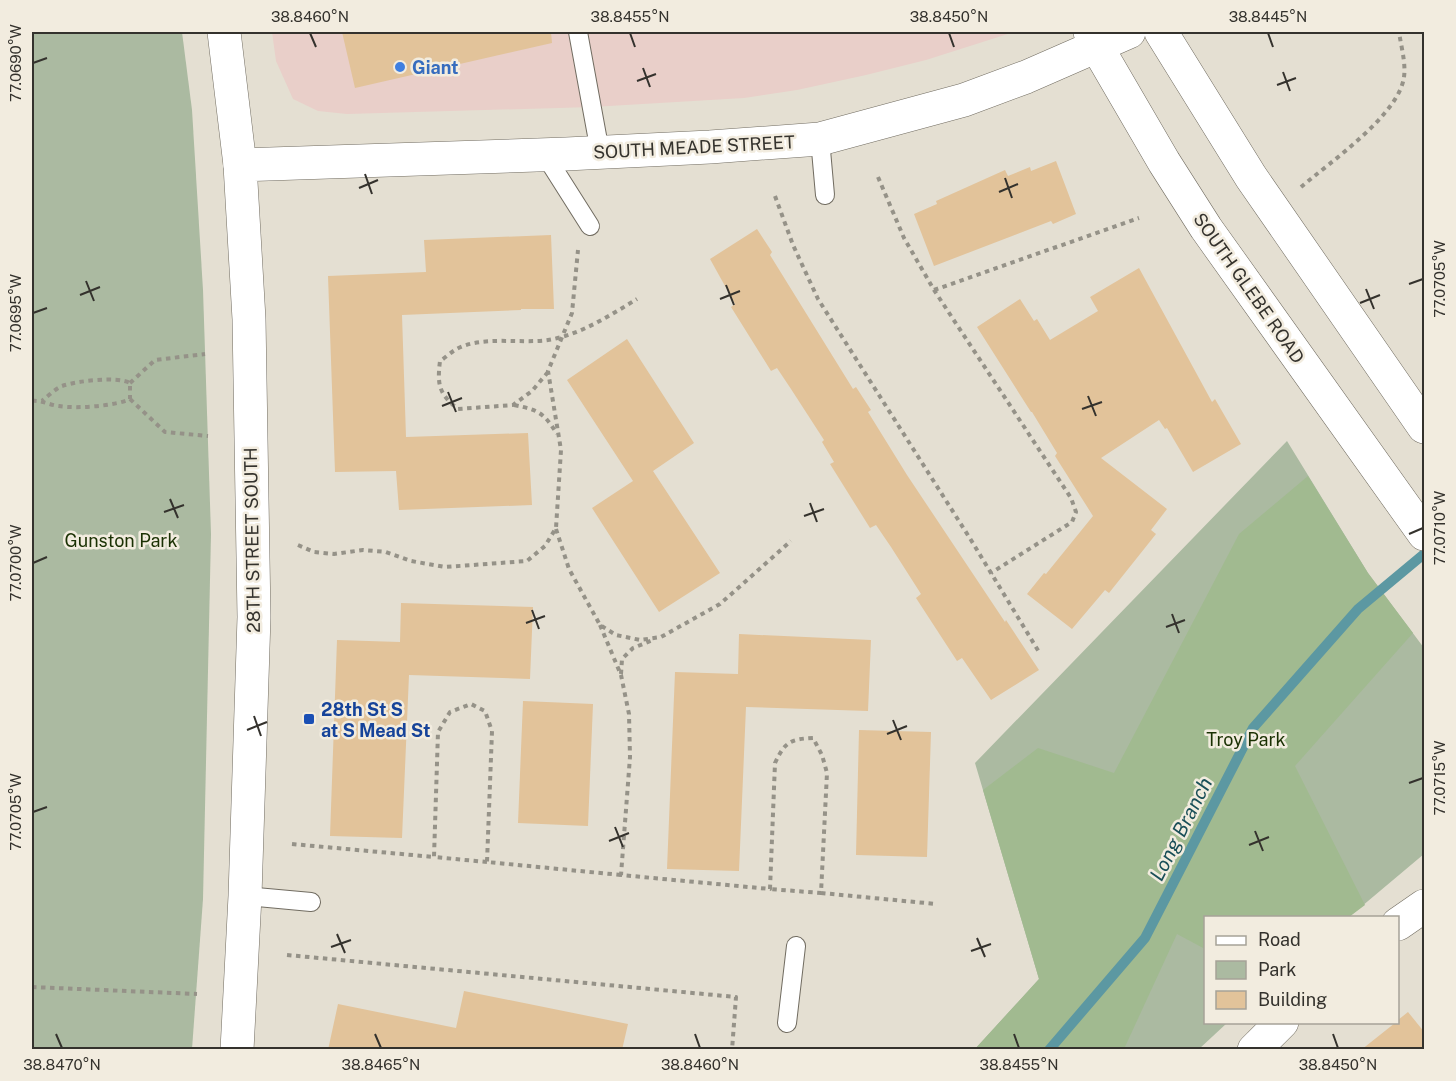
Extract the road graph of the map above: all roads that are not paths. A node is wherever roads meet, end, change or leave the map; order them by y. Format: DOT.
graph roads {
  1 [pos="224,32"];
  2 [pos="578,32"];
  3 [pos="1129,32"];
  4 [pos="1161,32"];
  5 [pos="1093,39"];
  6 [pos="820,139"];
  7 [pos="600,152"];
  8 [pos="545,155"];
  9 [pos="240,165"];
  10 [pos="825,195"];
  11 [pos="590,226"];
  12 [pos="1418,418"];
  13 [pos="1425,534"];
  14 [pos="245,896"];
  15 [pos="311,902"];
  16 [pos="1425,906"];
  17 [pos="1399,923"];
  18 [pos="796,946"];
  19 [pos="787,1023"];
  20 [pos="1281,1024"];
  21 [pos="237,1050"];
  22 [pos="1254,1050"];
  1 -- 9 [label="street, 28TH STREET SOUTH"];
  2 -- 7 [label="lane"];
  3 -- 5 [label="street, SOUTH MEADE STREET"];
  4 -- 12 [label="street"];
  5 -- 6 [label="street, SOUTH MEADE STREET"];
  5 -- 13 [label="street, SOUTH GLEBE ROAD"];
  6 -- 7 [label="street, SOUTH MEADE STREET"];
  6 -- 10 [label="lane"];
  7 -- 8 [label="street, SOUTH MEADE STREET"];
  8 -- 9 [label="street, SOUTH MEADE STREET"];
  8 -- 11 [label="lane"];
  9 -- 14 [label="street, 28TH STREET SOUTH"];
  14 -- 15 [label="lane"];
  14 -- 21 [label="street, 28TH STREET SOUTH"];
  16 -- 17 [label="street"];
  18 -- 19 [label="lane"];
  20 -- 22 [label="street"];
}
